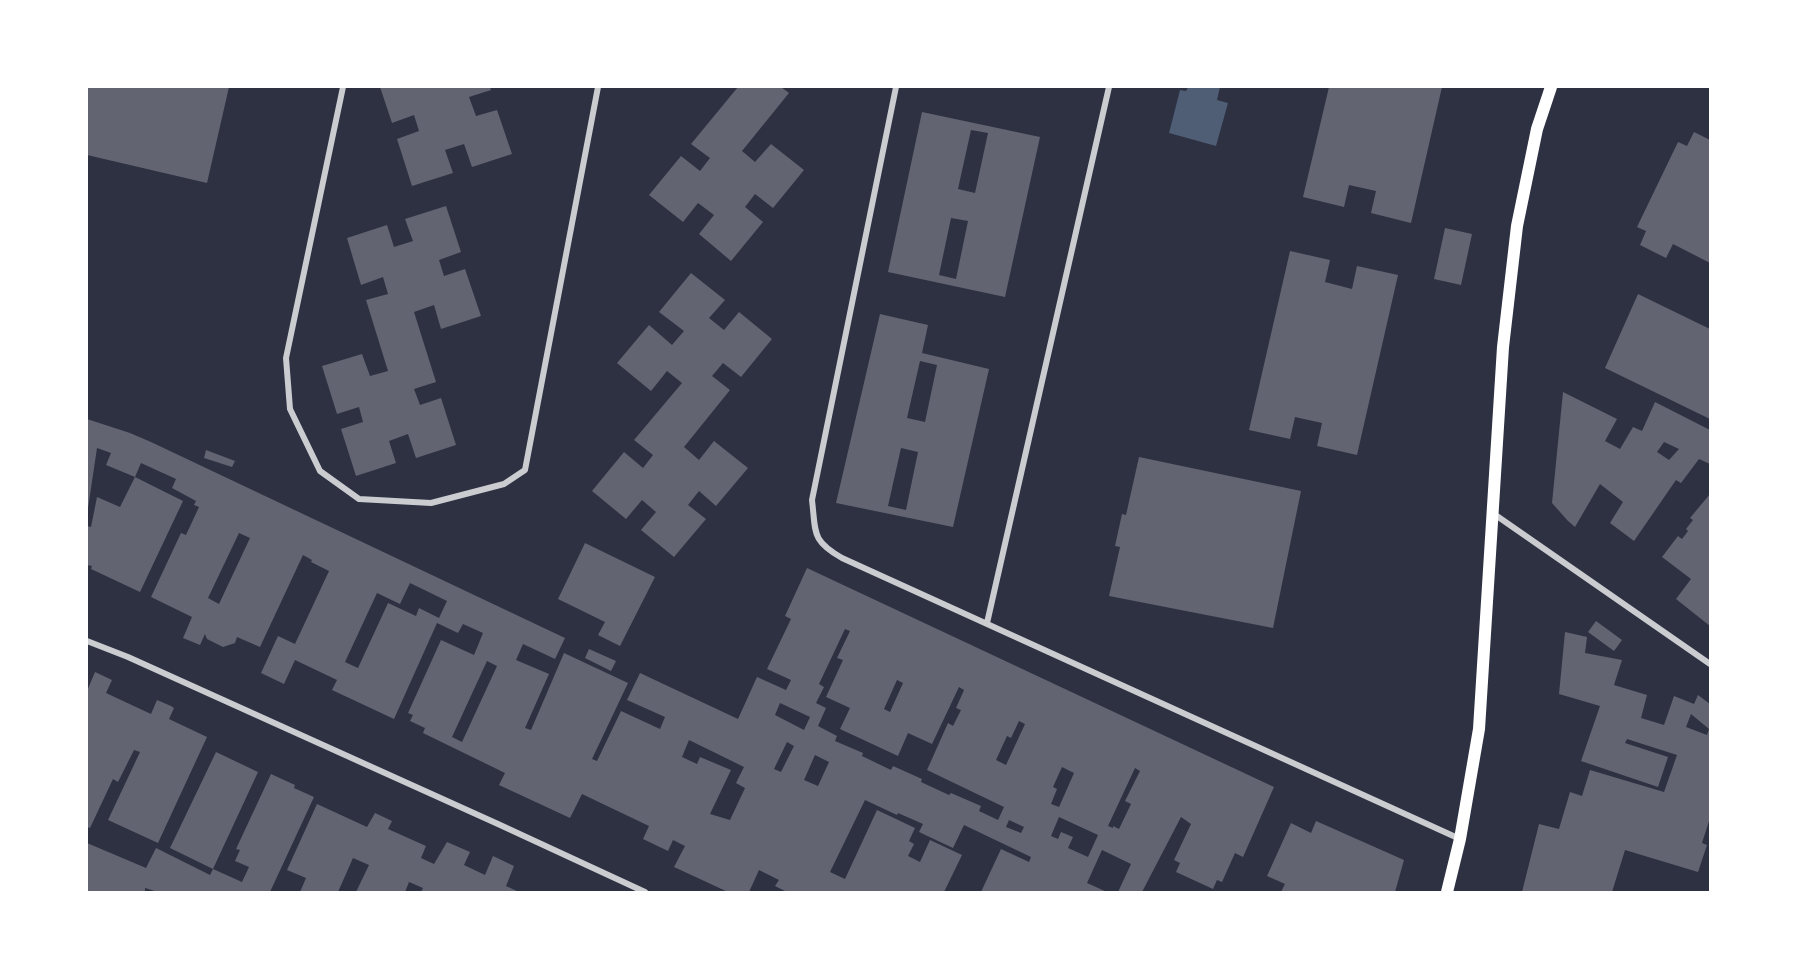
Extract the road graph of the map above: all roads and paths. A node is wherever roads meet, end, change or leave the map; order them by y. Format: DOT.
graph roads {
  1 [pos="343,87"];
  2 [pos="598,87"];
  3 [pos="896,87"];
  4 [pos="1109,87"];
  5 [pos="1551,87"];
  6 [pos="1493,513"];
  7 [pos="987,623"];
  8 [pos="87,641"];
  9 [pos="1710,664"];
  10 [pos="1460,839"];
  11 [pos="645,892"];
  12 [pos="1447,892"];
  1 -- 2 [label="street"];
  3 -- 7 [label="street"];
  4 -- 7 [label="street"];
  5 -- 6 [label="main road"];
  6 -- 9 [label="street"];
  6 -- 10 [label="main road"];
  7 -- 10 [label="street"];
  8 -- 11 [label="street"];
  10 -- 12 [label="main road"];
}
